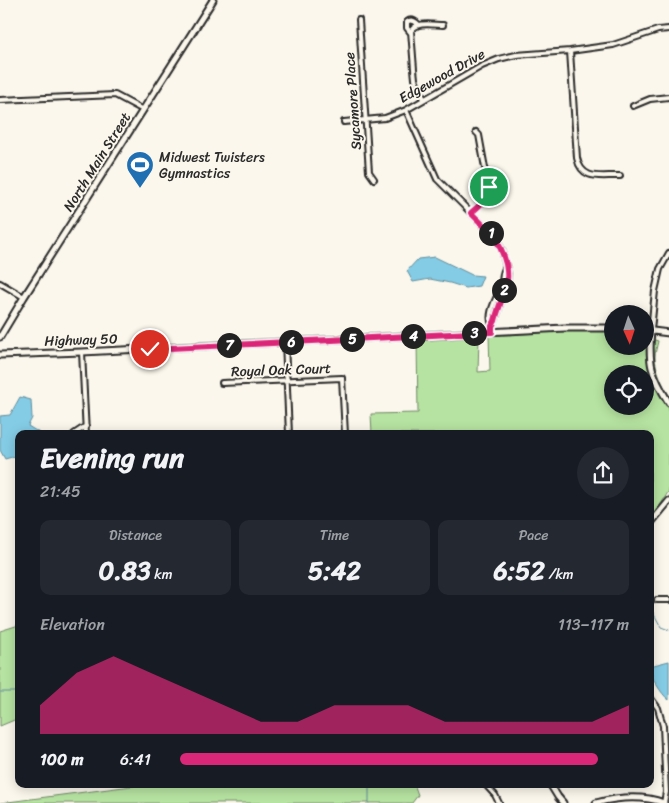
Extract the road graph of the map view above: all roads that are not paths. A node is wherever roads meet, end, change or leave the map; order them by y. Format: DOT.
graph roads {
  1 [pos="213,0"];
  2 [pos="359,20"];
  3 [pos="418,24"];
  4 [pos="443,25"];
  5 [pos="669,29"];
  6 [pos="412,33"];
  7 [pos="570,50"];
  8 [pos="669,97"];
  9 [pos="424,99"];
  10 [pos="0,100"];
  11 [pos="633,106"];
  12 [pos="143,110"];
  13 [pos="406,110"];
  14 [pos="365,121"];
  15 [pos="344,122"];
  16 [pos="476,132"];
  17 [pos="620,176"];
  18 [pos="374,179"];
  19 [pos="471,213"];
  20 [pos="669,253"];
  21 [pos="0,283"];
  22 [pos="24,297"];
  23 [pos="652,305"];
  24 [pos="604,328"];
  25 [pos="492,329"];
  26 [pos="654,331"];
  27 [pos="669,333"];
  28 [pos="0,337"];
  29 [pos="285,342"];
  30 [pos="82,352"];
  31 [pos="0,355"];
  32 [pos="650,355"];
  33 [pos="287,380"];
  34 [pos="222,383"];
  35 [pos="669,403"];
  36 [pos="86,426"];
  37 [pos="80,430"];
  38 [pos="86,430"];
  39 [pos="289,430"];
  40 [pos="345,430"];
  41 [pos="669,501"];
  42 [pos="654,519"];
  43 [pos="657,600"];
  44 [pos="669,600"];
  45 [pos="654,702"];
  46 [pos="489,788"];
  47 [pos="552,788"];
  48 [pos="499,803"];
  49 [pos="563,803"];
  50 [pos="596,803"];
  51 [pos="664,803"];
  1 -- 12 [label="main road, North Main Street"];
  2 -- 14 [label="street, Sycamore Place"];
  3 -- 4 [label="street"];
  3 -- 6 [label="street"];
  3 -- 6 [label="street"];
  5 -- 7 [label="street, Edgewood Drive"];
  6 -- 9 [label="street"];
  7 -- 9 [label="street, Edgewood Drive"];
  7 -- 17 [label="street"];
  8 -- 11 [label="street"];
  9 -- 13 [label="street, Edgewood Drive"];
  10 -- 12 [label="street"];
  12 -- 22 [label="main road, North Main Street"];
  13 -- 14 [label="street, Edgewood Drive"];
  13 -- 19 [label="street"];
  14 -- 15 [label="street, Edgewood Drive"];
  14 -- 18 [label="street, Sycamore Place"];
  16 -- 19 [label="street"];
  19 -- 25 [label="street"];
  20 -- 23 [label="street"];
  21 -- 22 [label="street"];
  22 -- 28 [label="main road, North Main Street"];
  24 -- 25 [label="main road, Highway 50"];
  25 -- 29 [label="main road, Highway 50"];
  26 -- 27 [label="main road"];
  29 -- 30 [label="main road, Highway 50"];
  29 -- 33 [label="street"];
  30 -- 31 [label="main road, Highway 50"];
  30 -- 36 [label="street"];
  32 -- 35 [label="main road"];
  33 -- 34 [label="street, Royal Oak Court"];
  33 -- 39 [label="street"];
  33 -- 40 [label="street, Royal Oak Court"];
  36 -- 37 [label="street"];
  36 -- 38 [label="street"];
  41 -- 42 [label="main road"];
  43 -- 44 [label="street"];
  45 -- 51 [label="street"];
  46 -- 48 [label="street"];
  47 -- 49 [label="main road"];
  50 -- 51 [label="main road"];
}
